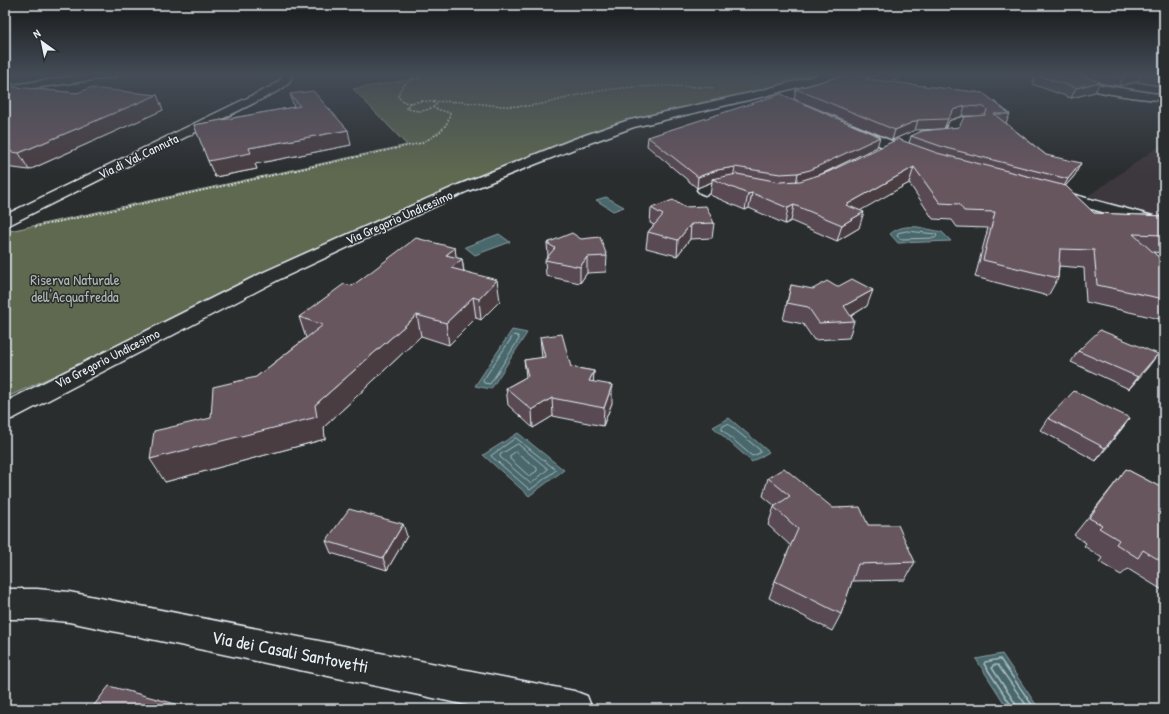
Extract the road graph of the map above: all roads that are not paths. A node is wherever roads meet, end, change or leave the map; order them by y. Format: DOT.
graph roads {
  1 [pos="228,107"];
  2 [pos="699,107"];
  3 [pos="976,121"];
  4 [pos="840,124"];
  5 [pos="892,147"];
  6 [pos="879,153"];
  7 [pos="924,158"];
  8 [pos="756,186"];
  9 [pos="705,190"];
  10 [pos="1040,190"];
  11 [pos="5,221"];
  12 [pos="1164,224"];
  13 [pos="5,412"];
  14 [pos="5,604"];
  15 [pos="574,709"];
  1 -- 11 [label="street, Via di Val Cannuta"];
  2 -- 13 [label="street, Via Gregorio Undicesimo"];
  3 -- 5 [label="street"];
  4 -- 5 [label="street"];
  5 -- 6 [label="street"];
  5 -- 7 [label="street"];
  8 -- 9 [label="street"];
  10 -- 12 [label="street"];
  14 -- 15 [label="street, Via dei Casali Santovetti"];
}
